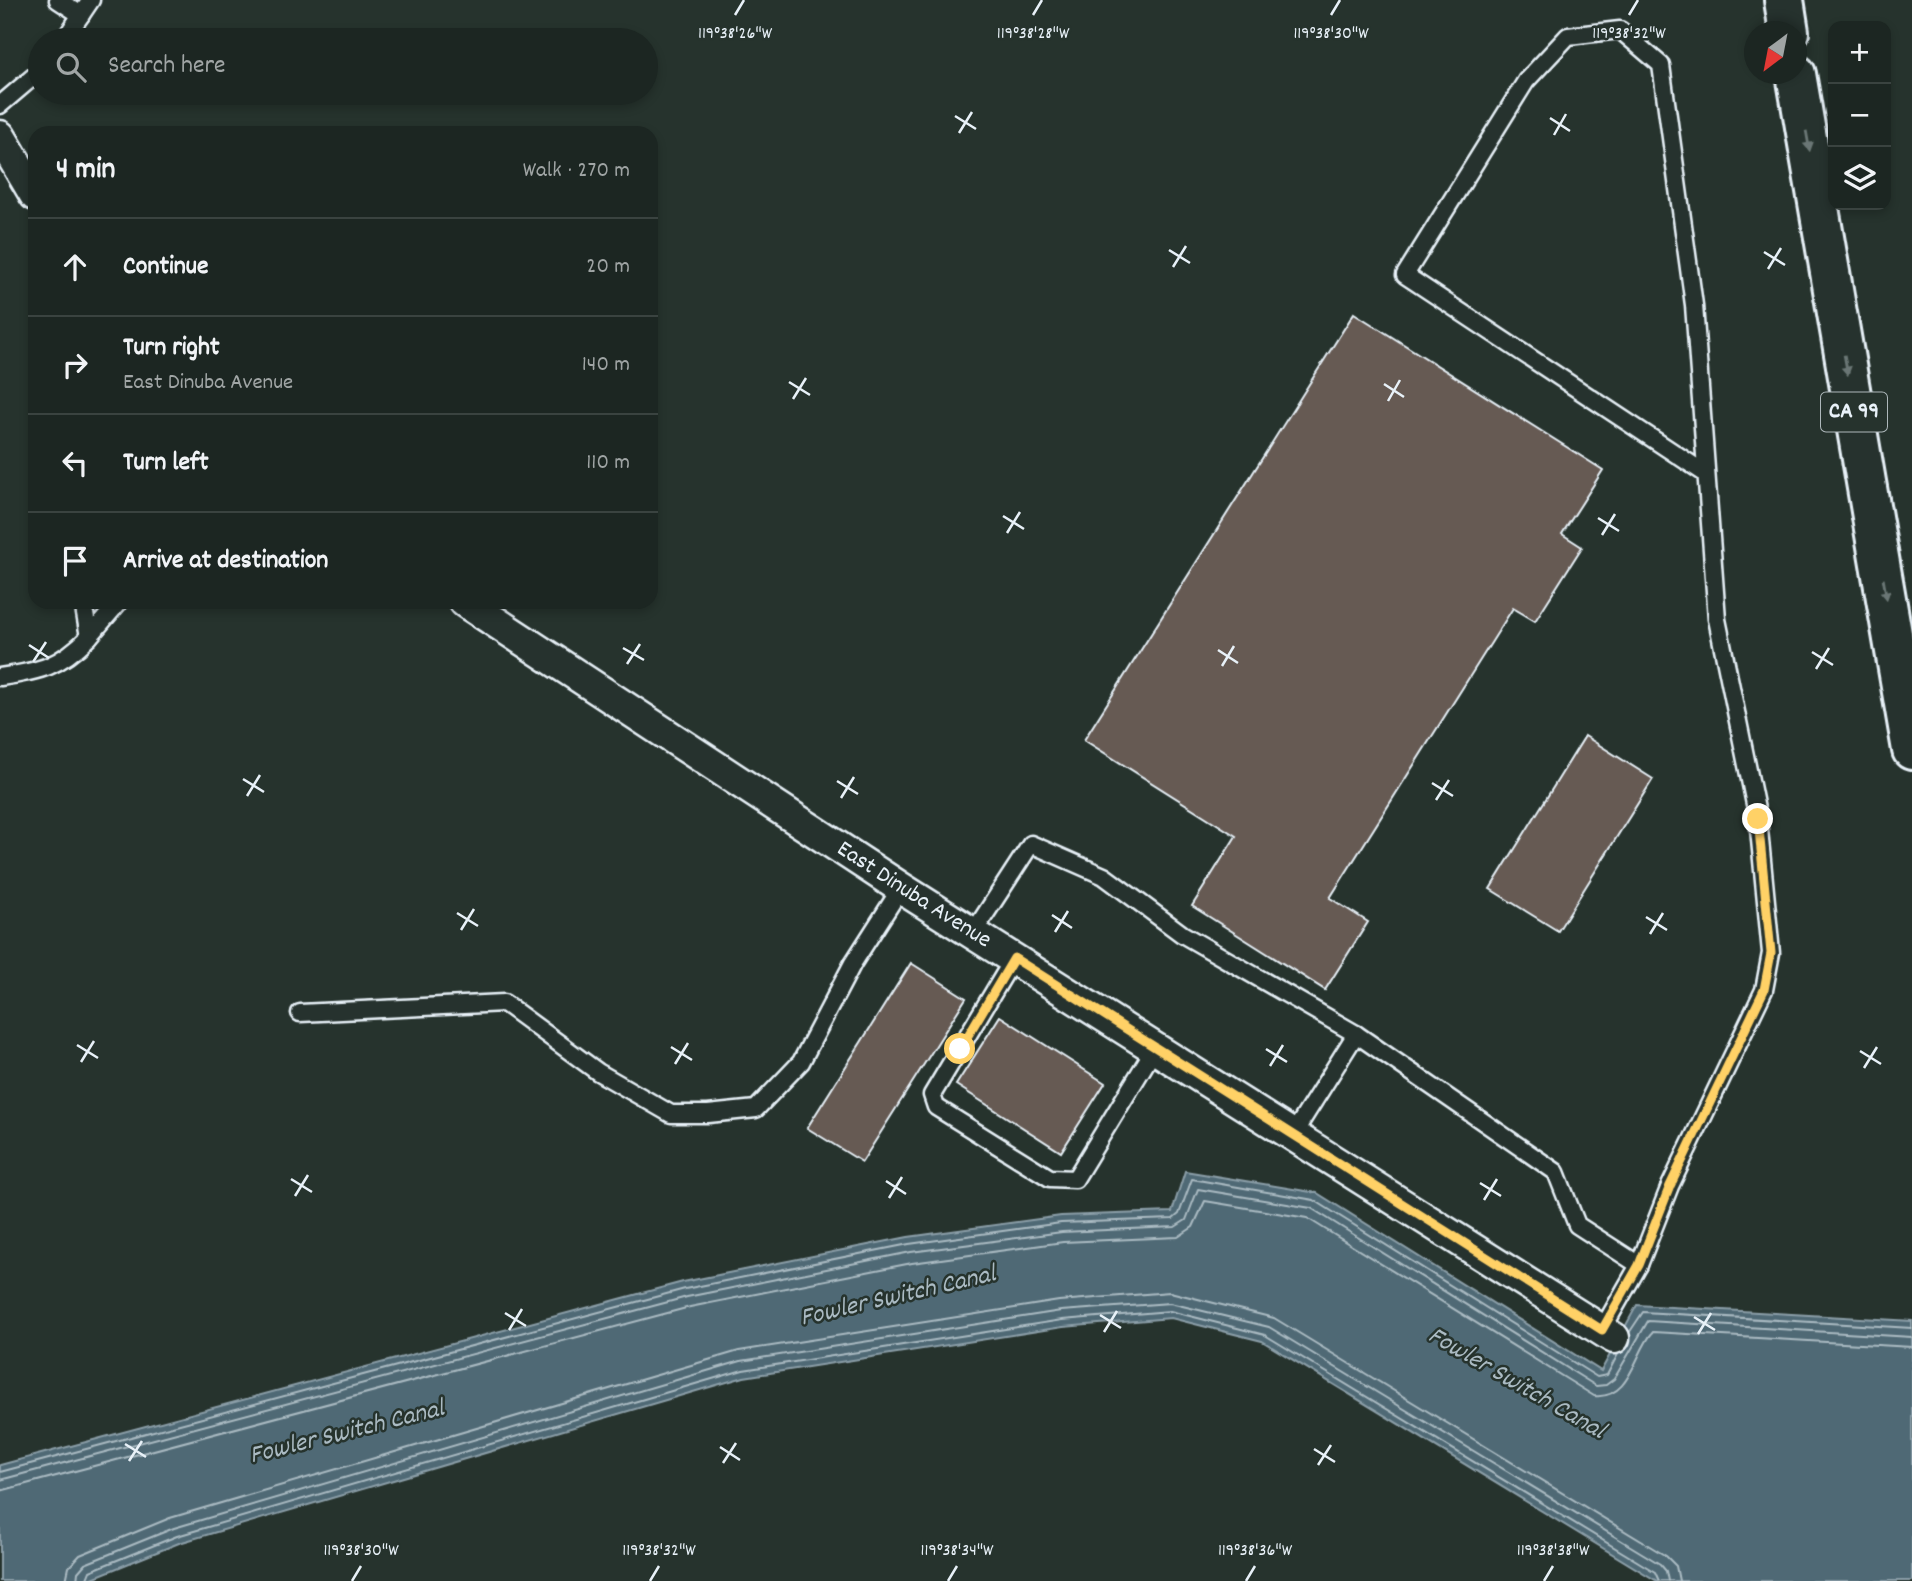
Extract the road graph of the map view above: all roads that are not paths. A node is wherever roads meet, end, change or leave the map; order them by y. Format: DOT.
graph roads {
  1 [pos="58,0"];
  2 [pos="91,0"];
  3 [pos="1784,0"];
  4 [pos="81,15"];
  5 [pos="1787,21"];
  6 [pos="72,28"];
  7 [pos="28,83"];
  8 [pos="1798,84"];
  9 [pos="0,105"];
  10 [pos="0,135"];
  11 [pos="28,183"];
  12 [pos="1706,474"];
  13 [pos="84,609"];
  14 [pos="112,609"];
  15 [pos="476,609"];
  16 [pos="89,637"];
  17 [pos="0,677"];
  18 [pos="1912,750"];
  19 [pos="901,888"];
  20 [pos="972,933"];
  21 [pos="1014,958"];
  22 [pos="300,1013"];
  23 [pos="1356,1034"];
  24 [pos="1155,1048"];
  25 [pos="1292,1136"];
  26 [pos="1639,1265"];
  27 [pos="1608,1334"];
  1 -- 4 [label="lane"];
  2 -- 4 [label="lane"];
  3 -- 5 [label="highway"];
  4 -- 6 [label="lane"];
  7 -- 9 [label="lane"];
  8 -- 18 [label="highway, CA 99, one-way"];
  10 -- 11 [label="street"];
  12 -- 12 [label="lane"];
  12 -- 26 [label="lane"];
  13 -- 16 [label="lane"];
  14 -- 16 [label="lane"];
  15 -- 19 [label="street, East Dinuba Avenue"];
  16 -- 17 [label="lane"];
  19 -- 20 [label="street, East Dinuba Avenue"];
  19 -- 22 [label="lane"];
  20 -- 21 [label="street, East Dinuba Avenue"];
  20 -- 23 [label="lane"];
  21 -- 24 [label="street, East Dinuba Avenue"];
  21 -- 24 [label="lane"];
  23 -- 25 [label="lane"];
  23 -- 26 [label="lane"];
  24 -- 25 [label="street, East Dinuba Avenue"];
  25 -- 27 [label="street, East Dinuba Avenue"];
  26 -- 27 [label="lane"];
}
